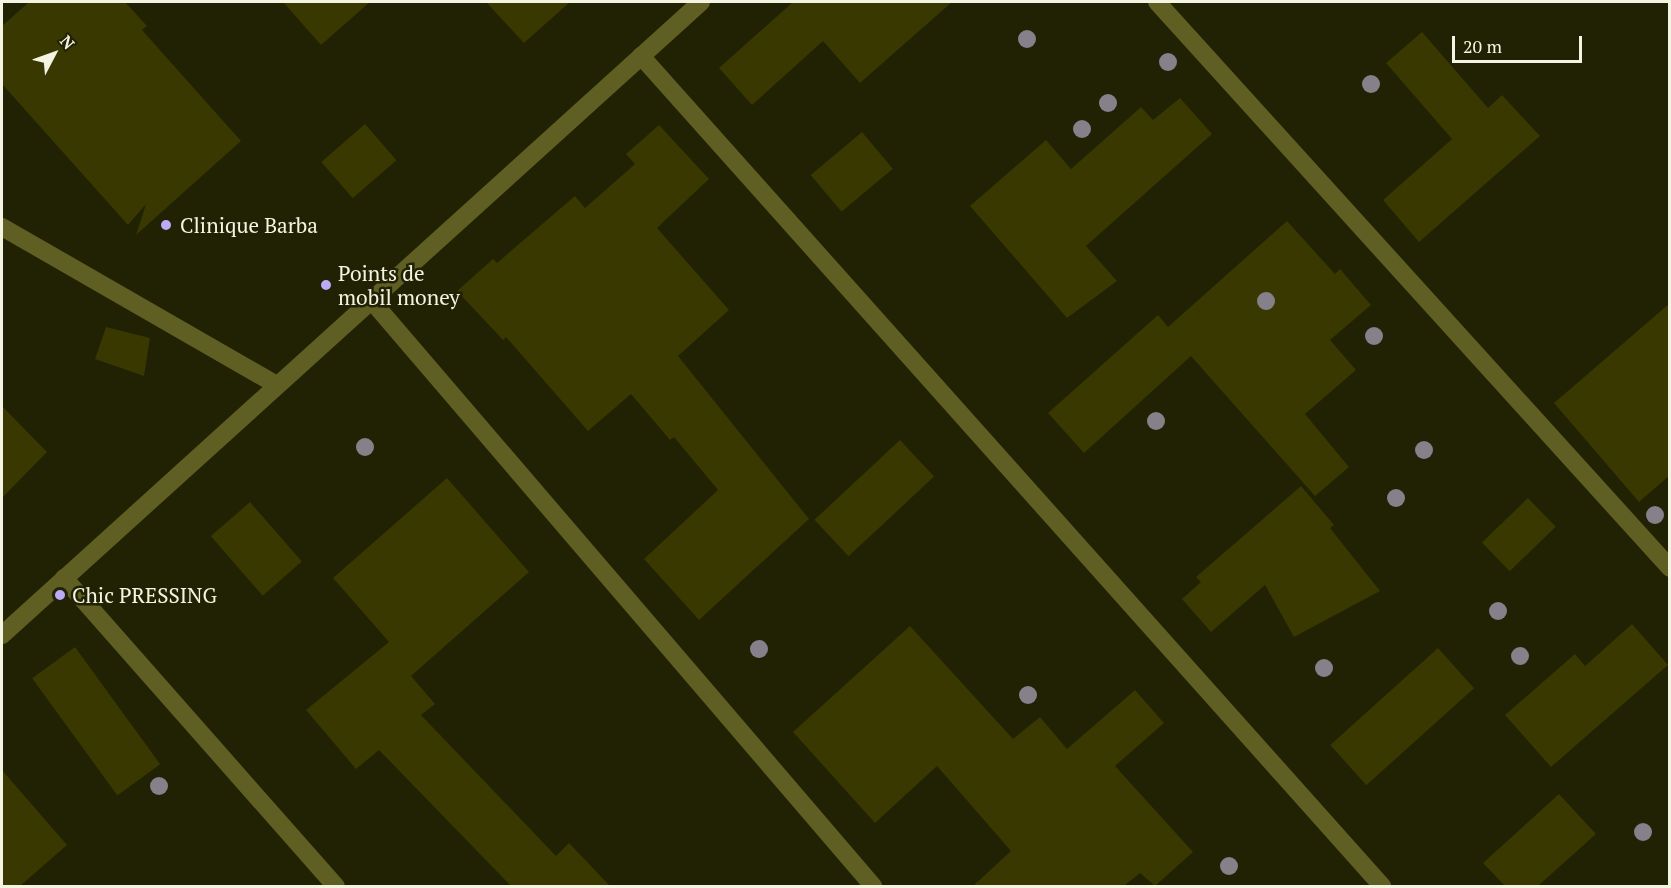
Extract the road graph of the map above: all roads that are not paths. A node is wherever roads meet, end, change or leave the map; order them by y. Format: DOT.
graph roads {
  1 [pos="701,2"];
  2 [pos="1157,2"];
  3 [pos="640,56"];
  4 [pos="2,227"];
  5 [pos="371,300"];
  6 [pos="278,385"];
  7 [pos="1670,568"];
  8 [pos="64,578"];
  9 [pos="2,635"];
  10 [pos="336,886"];
  11 [pos="873,886"];
  12 [pos="1382,886"];
  1 -- 3 [label="street"];
  2 -- 7 [label="street"];
  3 -- 5 [label="street"];
  3 -- 12 [label="street"];
  4 -- 6 [label="street"];
  5 -- 6 [label="street"];
  5 -- 11 [label="street"];
  6 -- 8 [label="street"];
  8 -- 9 [label="street"];
  8 -- 10 [label="street"];
}
